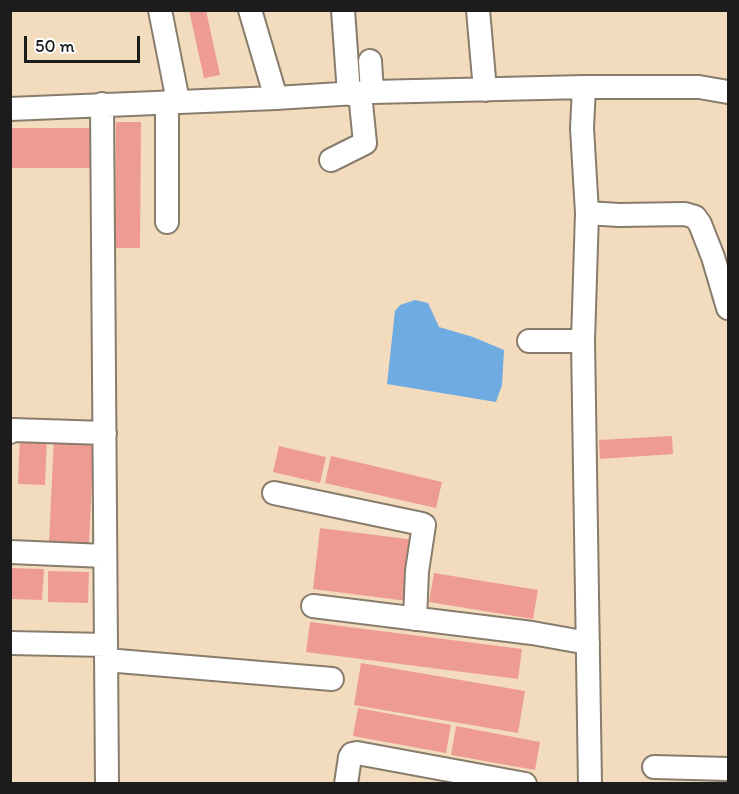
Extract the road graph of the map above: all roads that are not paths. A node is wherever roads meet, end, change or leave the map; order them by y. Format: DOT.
graph roads {
  1 [pos="160,10"];
  2 [pos="250,10"];
  3 [pos="343,10"];
  4 [pos="478,10"];
  5 [pos="370,61"];
  6 [pos="584,87"];
  7 [pos="484,90"];
  8 [pos="729,92"];
  9 [pos="360,93"];
  10 [pos="276,98"];
  11 [pos="173,102"];
  12 [pos="102,105"];
  13 [pos="10,109"];
  14 [pos="331,160"];
  15 [pos="587,213"];
  16 [pos="168,222"];
  17 [pos="727,297"];
  18 [pos="529,341"];
  19 [pos="583,341"];
  20 [pos="10,432"];
  21 [pos="105,433"];
  22 [pos="274,493"];
  23 [pos="10,552"];
  24 [pos="105,556"];
  25 [pos="313,606"];
  26 [pos="415,619"];
  27 [pos="10,643"];
  28 [pos="588,643"];
  29 [pos="106,652"];
  30 [pos="332,679"];
  31 [pos="654,767"];
  32 [pos="729,769"];
  33 [pos="107,783"];
  34 [pos="346,783"];
  35 [pos="525,783"];
  36 [pos="590,783"];
  1 -- 11 [label="street"];
  2 -- 10 [label="street"];
  3 -- 9 [label="street"];
  4 -- 7 [label="street"];
  5 -- 9 [label="street"];
  6 -- 7 [label="street"];
  6 -- 8 [label="street"];
  6 -- 15 [label="street"];
  7 -- 9 [label="street"];
  9 -- 10 [label="street"];
  9 -- 14 [label="street"];
  10 -- 11 [label="street"];
  11 -- 12 [label="street"];
  11 -- 16 [label="street"];
  12 -- 13 [label="street"];
  12 -- 21 [label="street"];
  15 -- 17 [label="street"];
  15 -- 19 [label="street"];
  18 -- 19 [label="street"];
  19 -- 28 [label="street"];
  20 -- 21 [label="street"];
  21 -- 24 [label="street"];
  22 -- 26 [label="street"];
  23 -- 24 [label="street"];
  24 -- 29 [label="street"];
  25 -- 26 [label="street"];
  26 -- 28 [label="street"];
  27 -- 29 [label="street"];
  28 -- 36 [label="street"];
  29 -- 30 [label="street"];
  29 -- 33 [label="street"];
  31 -- 32 [label="street"];
  34 -- 35 [label="street"];
}
